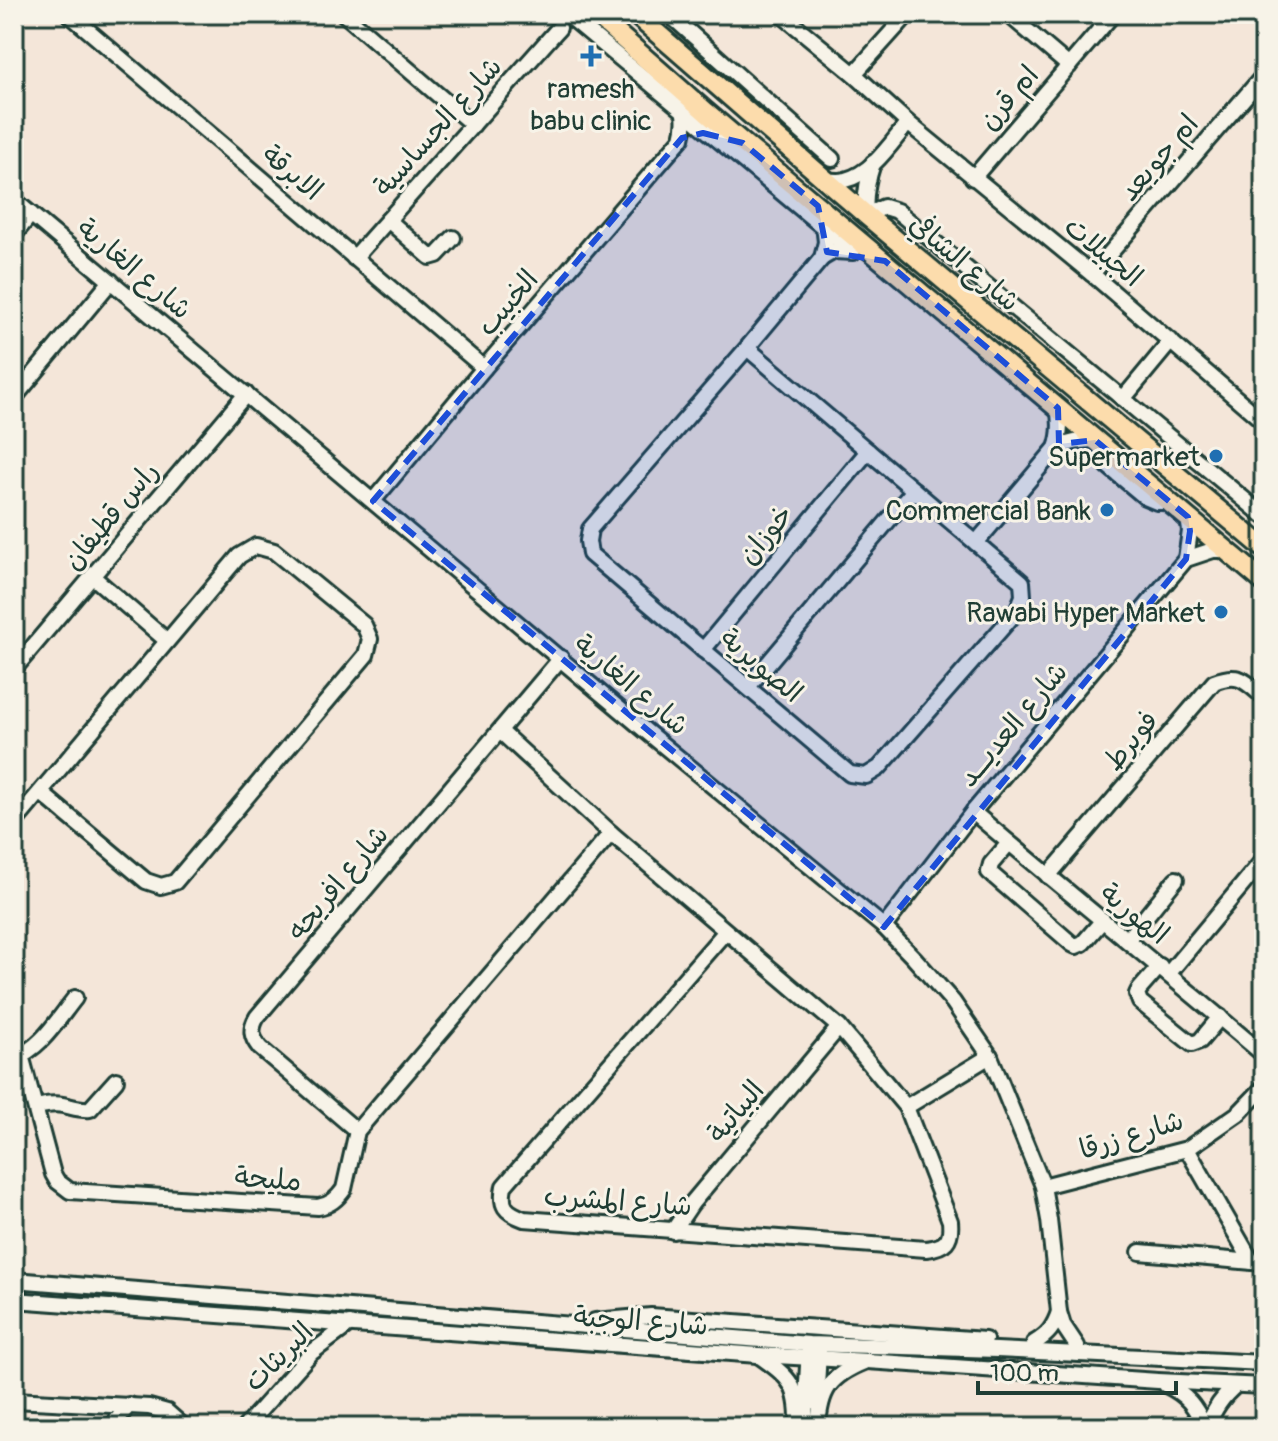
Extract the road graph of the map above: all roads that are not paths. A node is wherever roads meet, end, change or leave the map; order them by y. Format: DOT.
graph roads {
  1 [pos="69,14"];
  2 [pos="344,14"];
  3 [pos="569,14"];
  4 [pos="595,14"];
  5 [pos="635,14"];
  6 [pos="669,14"];
  7 [pos="781,14"];
  8 [pos="908,14"];
  9 [pos="1008,14"];
  10 [pos="1113,14"];
  11 [pos="559,28"];
  12 [pos="1069,66"];
  13 [pos="732,69"];
  14 [pos="854,74"];
  15 [pos="1264,75"];
  16 [pos="677,86"];
  17 [pos="717,86"];
  18 [pos="685,112"];
  19 [pos="908,123"];
  20 [pos="473,125"];
  21 [pos="712,135"];
  22 [pos="682,138"];
  23 [pos="743,143"];
  24 [pos="832,159"];
  25 [pos="873,163"];
  26 [pos="973,178"];
  27 [pos="825,180"];
  28 [pos="14,200"];
  29 [pos="818,206"];
  30 [pos="31,214"];
  31 [pos="866,215"];
  32 [pos="388,220"];
  33 [pos="826,230"];
  34 [pos="14,235"];
  35 [pos="453,238"];
  36 [pos="852,251"];
  37 [pos="354,258"];
  38 [pos="822,258"];
  39 [pos="885,261"];
  40 [pos="1092,274"];
  41 [pos="111,281"];
  42 [pos="1171,341"];
  43 [pos="747,348"];
  44 [pos="484,368"];
  45 [pos="1091,373"];
  46 [pos="1077,392"];
  47 [pos="246,394"];
  48 [pos="14,398"];
  49 [pos="1123,399"];
  50 [pos="1058,408"];
  51 [pos="1264,422"];
  52 [pos="1098,442"];
  53 [pos="1056,448"];
  54 [pos="868,451"];
  55 [pos="914,490"];
  56 [pos="373,501"];
  57 [pos="1264,516"];
  58 [pos="1188,517"];
  59 [pos="976,543"];
  60 [pos="1264,548"];
  61 [pos="1227,550"];
  62 [pos="1186,559"];
  63 [pos="92,576"];
  64 [pos="1264,582"];
  65 [pos="166,640"];
  66 [pos="703,650"];
  67 [pos="561,658"];
  68 [pos="14,669"];
  69 [pos="748,687"];
  70 [pos="1264,697"];
  71 [pos="500,731"];
  72 [pos="40,792"];
  73 [pos="973,812"];
  74 [pos="14,823"];
  75 [pos="611,833"];
  76 [pos="1009,843"];
  77 [pos="1264,859"];
  78 [pos="1048,876"];
  79 [pos="1176,879"];
  80 [pos="1103,920"];
  81 [pos="884,927"];
  82 [pos="726,931"];
  83 [pos="1127,940"];
  84 [pos="1164,970"];
  85 [pos="75,998"];
  86 [pos="1220,1017"];
  87 [pos="839,1027"];
  88 [pos="14,1039"];
  89 [pos="1264,1055"];
  90 [pos="990,1056"];
  91 [pos="18,1057"];
  92 [pos="116,1080"];
  93 [pos="1264,1087"];
  94 [pos="36,1107"];
  95 [pos="906,1107"];
  96 [pos="357,1131"];
  97 [pos="1187,1149"];
  98 [pos="1043,1186"];
  99 [pos="673,1231"];
  100 [pos="1140,1252"];
  101 [pos="1258,1262"];
  102 [pos="14,1280"];
  103 [pos="14,1300"];
  104 [pos="1059,1312"];
  105 [pos="350,1324"];
  106 [pos="569,1325"];
  107 [pos="1034,1343"];
  108 [pos="1077,1346"];
  109 [pos="814,1351"];
  110 [pos="758,1355"];
  111 [pos="867,1361"];
  112 [pos="1237,1361"];
  113 [pos="1264,1363"];
  114 [pos="1158,1381"];
  115 [pos="1236,1385"];
  116 [pos="1264,1386"];
  117 [pos="14,1400"];
  118 [pos="129,1405"];
  119 [pos="111,1427"];
  120 [pos="184,1427"];
  121 [pos="245,1427"];
  122 [pos="798,1427"];
  123 [pos="805,1427"];
  124 [pos="816,1427"];
  125 [pos="1206,1427"];
  1 -- 37 [label="street, الابرقة"];
  2 -- 20 [label="street"];
  3 -- 18 [label="street"];
  4 -- 16 [label="main road, شارع الشافي"];
  5 -- 17 [label="main road, شارع الشافي"];
  6 -- 13 [label="street"];
  7 -- 14 [label="street, الجبيلات"];
  8 -- 14 [label="street"];
  9 -- 12 [label="street"];
  10 -- 12 [label="street, ام قرن"];
  11 -- 20 [label="street, شارع الجساسية"];
  12 -- 26 [label="street, ام قرن"];
  13 -- 17 [label="street"];
  13 -- 24 [label="street"];
  14 -- 19 [label="street, الجبيلات"];
  15 -- 40 [label="street, ام جويعد"];
  16 -- 18 [label="street"];
  16 -- 23 [label="main road, شارع الشافي"];
  17 -- 27 [label="main road, شارع الشافي"];
  18 -- 21 [label="street"];
  18 -- 22 [label="street"];
  19 -- 25 [label="street"];
  19 -- 26 [label="street, الجبيلات"];
  20 -- 32 [label="street, شارع الجساسية"];
  21 -- 22 [label="street, شارع الشافي"];
  21 -- 23 [label="street, شارع الشافي"];
  21 -- 33 [label="street"];
  22 -- 44 [label="street, الخبيب"];
  23 -- 29 [label="main road, شارع الشافي"];
  25 -- 27 [label="street"];
  25 -- 31 [label="street"];
  26 -- 40 [label="street, الجبيلات"];
  27 -- 31 [label="main road, شارع الشافي"];
  28 -- 30 [label="street, شارع الغارية"];
  29 -- 33 [label="street"];
  29 -- 39 [label="main road, شارع الشافي"];
  30 -- 34 [label="street"];
  30 -- 41 [label="street, شارع الغارية"];
  31 -- 45 [label="street"];
  31 -- 46 [label="main road, شارع الشافي"];
  32 -- 35 [label="street"];
  32 -- 37 [label="street, شارع الجساسية"];
  33 -- 36 [label="street"];
  33 -- 38 [label="street"];
  36 -- 38 [label="street"];
  36 -- 39 [label="street"];
  37 -- 44 [label="street, الابرقة"];
  38 -- 43 [label="street, الصويرية"];
  39 -- 50 [label="main road, شارع الشافي"];
  40 -- 42 [label="street, الجبيلات"];
  41 -- 47 [label="street, شارع الغارية"];
  41 -- 48 [label="street"];
  42 -- 49 [label="street"];
  42 -- 51 [label="street, الجبيلات"];
  43 -- 54 [label="street, الصويرية"];
  43 -- 66 [label="street, الصويرية"];
  44 -- 56 [label="street, الخبيب"];
  45 -- 46 [label="street"];
  45 -- 49 [label="street"];
  46 -- 60 [label="main road, شارع الشافي"];
  47 -- 56 [label="street, شارع الغارية"];
  47 -- 63 [label="street, راس قطيفان"];
  49 -- 57 [label="street"];
  50 -- 52 [label="main road, شارع الشافي"];
  50 -- 53 [label="street"];
  52 -- 53 [label="street"];
  52 -- 58 [label="main road, شارع الشافي"];
  53 -- 59 [label="street"];
  54 -- 55 [label="street, الصويرية"];
  54 -- 66 [label="street, خوزان"];
  55 -- 59 [label="street, الصويرية"];
  55 -- 69 [label="street"];
  56 -- 67 [label="street, شارع الغارية"];
  58 -- 61 [label="main road, شارع الشافي"];
  58 -- 62 [label="street"];
  59 -- 69 [label="street, الصويرية"];
  61 -- 62 [label="street"];
  61 -- 64 [label="main road, شارع الشافي"];
  62 -- 73 [label="street, شارع العديـــد"];
  63 -- 65 [label="street"];
  63 -- 68 [label="street, راس قطيفان"];
  65 -- 72 [label="street"];
  65 -- 72 [label="street"];
  66 -- 69 [label="street, الصويرية"];
  67 -- 71 [label="street, شارع افريحه"];
  67 -- 81 [label="street, شارع الغارية"];
  70 -- 78 [label="street, فويرط"];
  71 -- 75 [label="street, شارع المشرب"];
  71 -- 96 [label="street, شارع افريحه"];
  72 -- 74 [label="street"];
  73 -- 76 [label="street, الهورية"];
  73 -- 81 [label="street, شارع العديـــد"];
  75 -- 82 [label="street, شارع المشرب"];
  75 -- 96 [label="street, مليحة"];
  76 -- 78 [label="street, الهورية"];
  76 -- 80 [label="street"];
  77 -- 84 [label="street"];
  78 -- 80 [label="street, الهورية"];
  79 -- 83 [label="street"];
  80 -- 83 [label="street, الهورية"];
  81 -- 90 [label="street, شارع الغارية"];
  82 -- 87 [label="street, شارع المشرب"];
  82 -- 99 [label="street, شارع المشرب"];
  83 -- 84 [label="street, الهورية"];
  84 -- 86 [label="street, الهورية"];
  84 -- 86 [label="street"];
  85 -- 91 [label="street"];
  86 -- 89 [label="street, الهورية"];
  87 -- 95 [label="street, شارع المشرب"];
  87 -- 99 [label="street, البياتية"];
  88 -- 91 [label="street, مليحة"];
  90 -- 95 [label="street"];
  90 -- 98 [label="street, شارع الغارية"];
  91 -- 94 [label="street, مليحة"];
  92 -- 94 [label="street"];
  93 -- 97 [label="street, شارع زرقا"];
  94 -- 96 [label="street, مليحة"];
  95 -- 99 [label="street, شارع المشرب"];
  97 -- 98 [label="street, شارع زرقا"];
  97 -- 101 [label="street"];
  98 -- 104 [label="street, شارع الغارية"];
  100 -- 101 [label="street"];
  102 -- 106 [label="street, شارع الوجبة"];
  103 -- 105 [label="street, شارع الوجبة"];
  104 -- 107 [label="street"];
  104 -- 108 [label="street, شارع الغارية"];
  105 -- 110 [label="street, شارع الوجبة"];
  105 -- 121 [label="street, البريثات"];
  106 -- 107 [label="street, شارع الوجبة"];
  106 -- 109 [label="street, شارع الوجبة"];
  107 -- 108 [label="street, شارع الوجبة"];
  108 -- 112 [label="street, شارع الوجبة"];
  109 -- 110 [label="street, شارع الوجبة"];
  109 -- 111 [label="street, شارع الوجبة"];
  109 -- 112 [label="street, شارع الوجبة"];
  109 -- 123 [label="street"];
  109 -- 124 [label="street"];
  110 -- 122 [label="street"];
  111 -- 114 [label="street, شارع الوجبة"];
  111 -- 124 [label="street"];
  112 -- 113 [label="street, شارع الوجبة"];
  114 -- 115 [label="street, شارع الوجبة"];
  114 -- 125 [label="street"];
  115 -- 116 [label="street, شارع الوجبة"];
  115 -- 125 [label="street"];
  117 -- 118 [label="street"];
  118 -- 119 [label="street"];
  118 -- 120 [label="street"];
}
